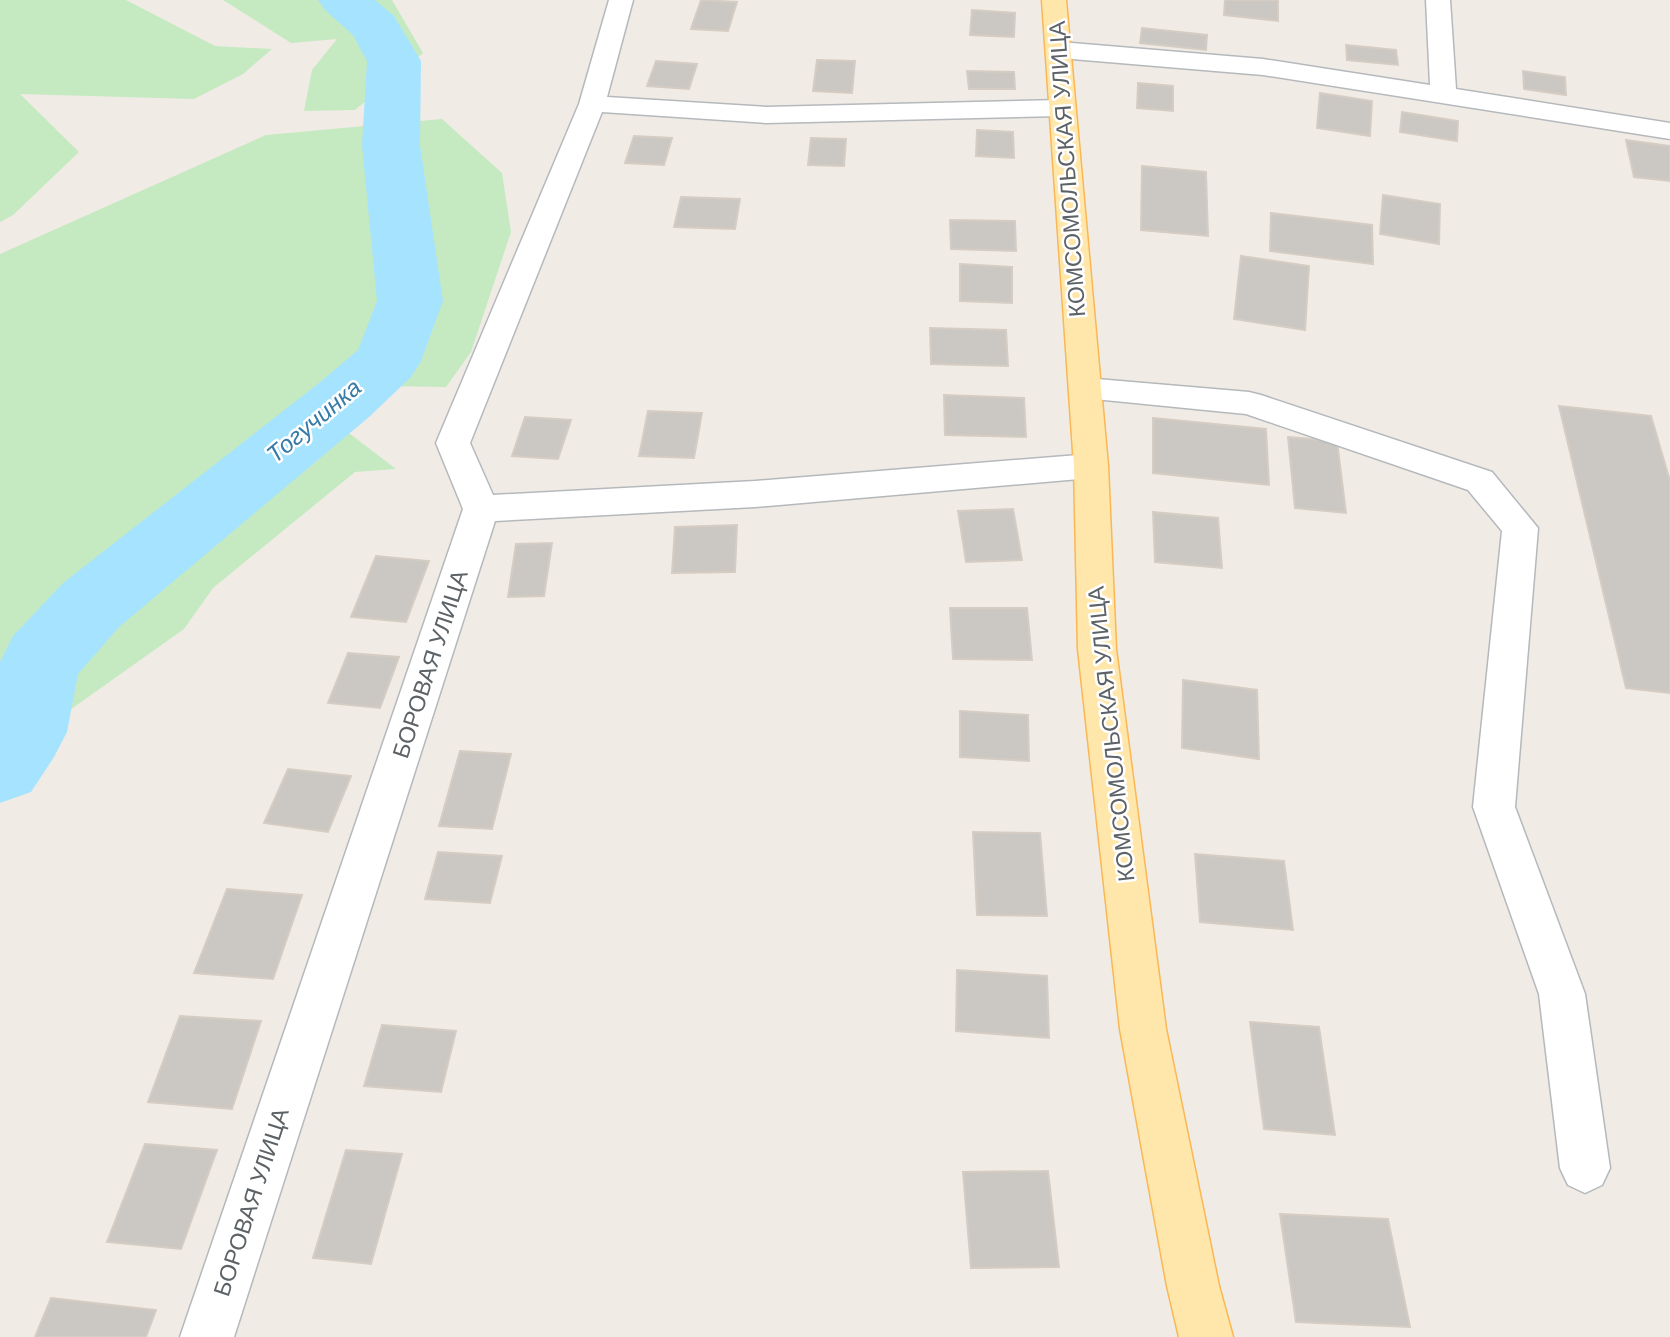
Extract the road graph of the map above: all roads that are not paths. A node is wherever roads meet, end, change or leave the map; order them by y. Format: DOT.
graph roads {
  1 [pos="621,0"];
  2 [pos="1054,0"];
  3 [pos="1438,0"];
  4 [pos="1060,50"];
  5 [pos="1443,96"];
  6 [pos="592,104"];
  7 [pos="1061,108"];
  8 [pos="1670,131"];
  9 [pos="1085,389"];
  10 [pos="1091,466"];
  11 [pos="481,509"];
  12 [pos="1585,1168"];
  13 [pos="207,1337"];
  14 [pos="1206,1337"];
  1 -- 6 [label="street"];
  2 -- 4 [label="main road, КОМСОМОЛЬСКАЯ УЛИЦА"];
  3 -- 5 [label="street"];
  4 -- 5 [label="street"];
  4 -- 7 [label="main road, КОМСОМОЛЬСКАЯ УЛИЦА"];
  5 -- 8 [label="street"];
  6 -- 7 [label="street"];
  6 -- 11 [label="street"];
  7 -- 9 [label="main road, КОМСОМОЛЬСКАЯ УЛИЦА"];
  9 -- 10 [label="main road, КОМСОМОЛЬСКАЯ УЛИЦА"];
  9 -- 12 [label="street"];
  10 -- 11 [label="street"];
  10 -- 14 [label="main road, КОМСОМОЛЬСКАЯ УЛИЦА"];
  11 -- 13 [label="street, БОРОВАЯ УЛИЦА"];
}
